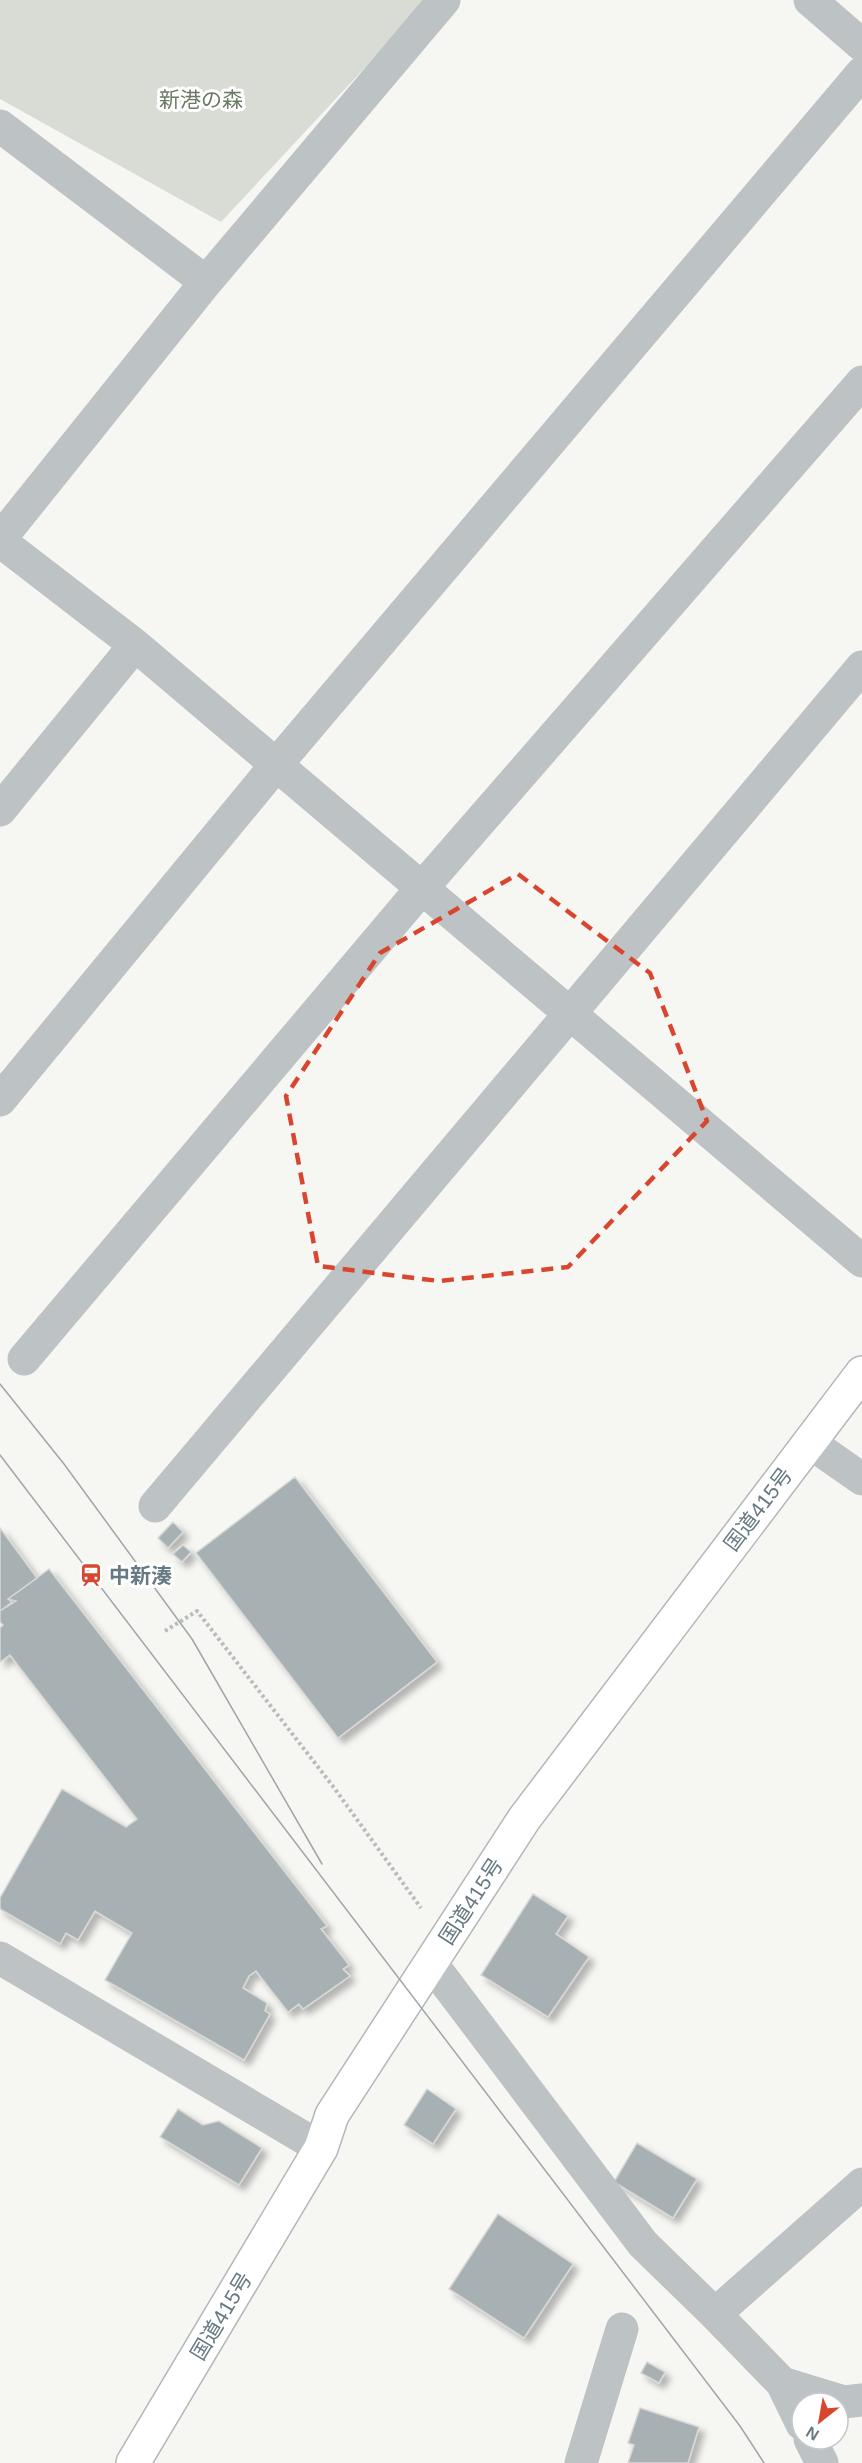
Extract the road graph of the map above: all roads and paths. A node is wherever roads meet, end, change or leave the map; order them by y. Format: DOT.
graph roads {
  1 [pos="444,0"];
  2 [pos="810,0"];
  3 [pos="862,45"];
  4 [pos="862,73"];
  5 [pos="0,126"];
  6 [pos="206,282"];
  7 [pos="862,382"];
  8 [pos="0,540"];
  9 [pos="135,645"];
  10 [pos="862,667"];
  11 [pos="276,765"];
  12 [pos="0,810"];
  13 [pos="422,888"];
  14 [pos="570,1014"];
  15 [pos="0,1100"];
  16 [pos="862,1261"];
  17 [pos="24,1359"];
  18 [pos="862,1374"];
  19 [pos="810,1442"];
  20 [pos="862,1479"];
  21 [pos="155,1506"];
  22 [pos="165,1631"];
  23 [pos="425,1913"];
  24 [pos="0,1958"];
  25 [pos="431,1963"];
  26 [pos="321,2148"];
  27 [pos="862,2184"];
  28 [pos="715,2314"];
  29 [pos="622,2329"];
  30 [pos="782,2383"];
  31 [pos="790,2399"];
  32 [pos="862,2400"];
  33 [pos="133,2463"];
  34 [pos="581,2463"];
  1 -- 6 [label="street"];
  2 -- 3 [label="street"];
  4 -- 11 [label="street"];
  5 -- 6 [label="street"];
  6 -- 8 [label="street"];
  7 -- 13 [label="street"];
  8 -- 9 [label="street"];
  9 -- 11 [label="street"];
  9 -- 12 [label="street"];
  10 -- 14 [label="street"];
  11 -- 13 [label="street"];
  11 -- 15 [label="street"];
  13 -- 14 [label="street"];
  13 -- 17 [label="street"];
  14 -- 16 [label="street"];
  14 -- 21 [label="street"];
  18 -- 19 [label="highway, 国道415号"];
  19 -- 20 [label="street"];
  19 -- 25 [label="highway, 国道415号"];
  22 -- 23 [label="path"];
  24 -- 26 [label="street"];
  25 -- 26 [label="highway, 国道415号"];
  25 -- 28 [label="street"];
  26 -- 33 [label="highway, 国道415号"];
  27 -- 28 [label="street"];
  28 -- 30 [label="street"];
  29 -- 34 [label="street"];
  30 -- 31 [label="street"];
  30 -- 32 [label="street"];
}
